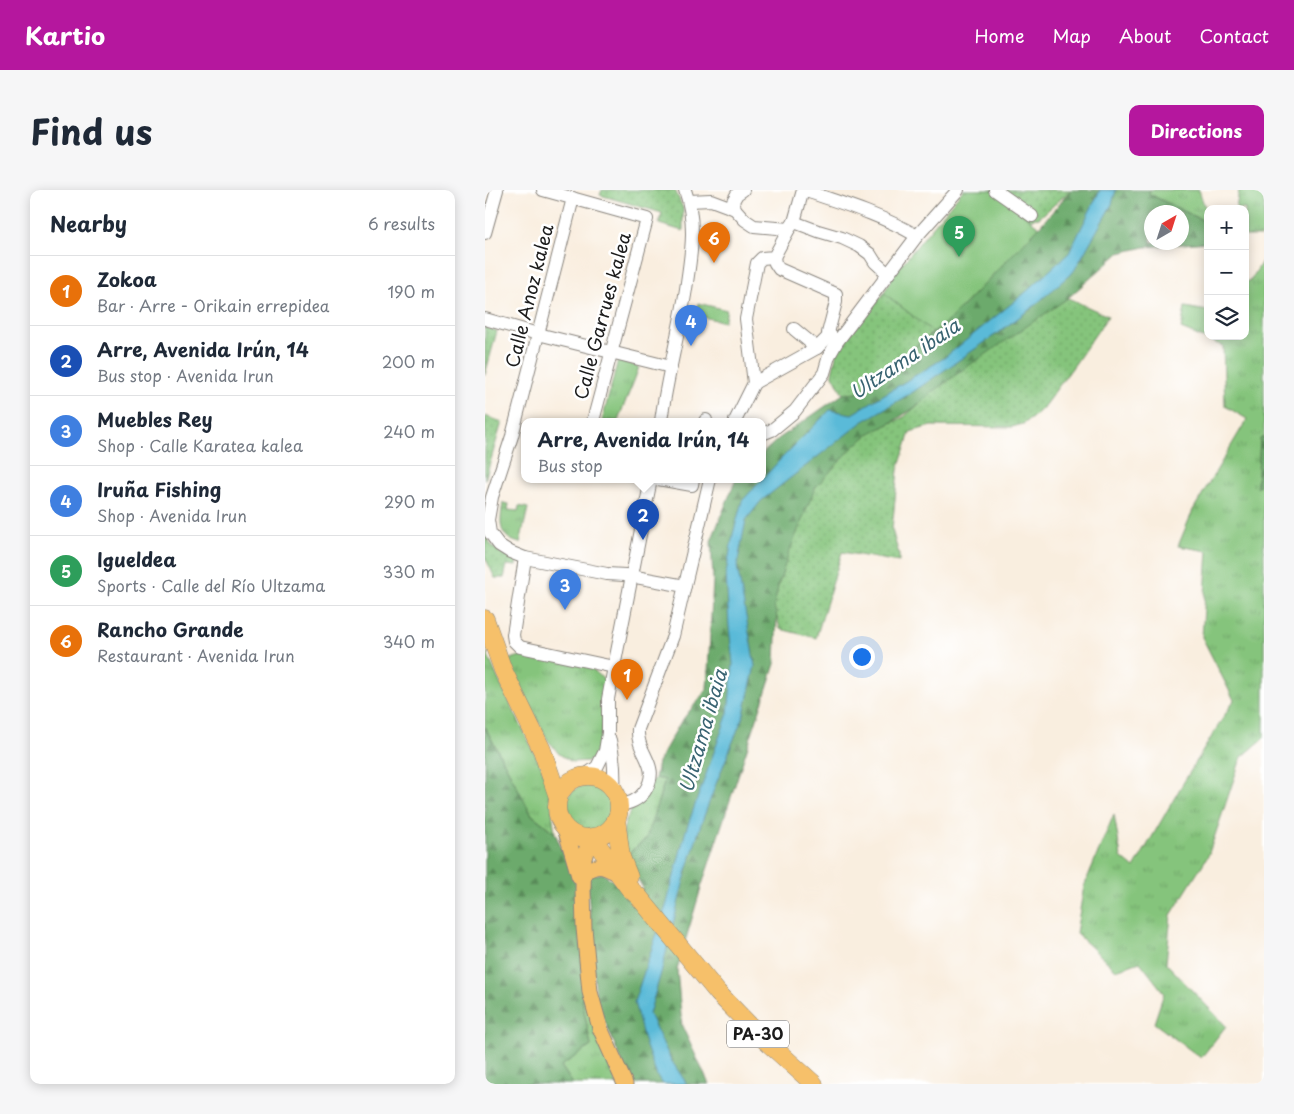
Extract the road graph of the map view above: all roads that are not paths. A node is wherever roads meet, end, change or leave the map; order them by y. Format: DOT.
graph roads {
  1 [pos="497,190"];
  2 [pos="543,190"];
  3 [pos="743,190"];
  4 [pos="803,190"];
  5 [pos="958,190"];
  6 [pos="995,190"];
  7 [pos="687,196"];
  8 [pos="573,198"];
  9 [pos="735,209"];
  10 [pos="1032,216"];
  11 [pos="791,225"];
  12 [pos="485,234"];
  13 [pos="917,236"];
  14 [pos="774,257"];
  15 [pos="888,274"];
  16 [pos="485,319"];
  17 [pos="794,329"];
  18 [pos="538,334"];
  19 [pos="834,338"];
  20 [pos="817,348"];
  21 [pos="611,352"];
  22 [pos="671,367"];
  23 [pos="754,383"];
  24 [pos="522,418"];
  25 [pos="594,418"];
  26 [pos="662,418"];
  27 [pos="736,418"];
  28 [pos="766,432"];
  29 [pos="519,433"];
  30 [pos="650,483"];
  31 [pos="710,483"];
  32 [pos="525,558"];
  33 [pos="632,576"];
  34 [pos="685,586"];
  35 [pos="485,619"];
  36 [pos="613,667"];
  37 [pos="608,733"];
  38 [pos="543,750"];
  39 [pos="580,777"];
  40 [pos="558,797"];
  41 [pos="616,805"];
  42 [pos="565,828"];
  43 [pos="591,838"];
  44 [pos="584,872"];
  45 [pos="617,872"];
  46 [pos="583,889"];
  47 [pos="643,903"];
  48 [pos="625,1084"];
  49 [pos="814,1084"];
  1 -- 12 [label="street"];
  2 -- 8 [label="street"];
  3 -- 9 [label="street"];
  4 -- 11 [label="street"];
  4 -- 13 [label="street"];
  5 -- 13 [label="street"];
  6 -- 10 [label="street"];
  7 -- 9 [label="street"];
  7 -- 22 [label="street"];
  8 -- 18 [label="street, Calle Anoz kalea"];
  8 -- 21 [label="street, Calle Garrues kalea"];
  9 -- 11 [label="street"];
  11 -- 14 [label="street"];
  11 -- 15 [label="street"];
  13 -- 15 [label="street"];
  14 -- 19 [label="street"];
  14 -- 23 [label="street"];
  15 -- 19 [label="street"];
  16 -- 18 [label="street"];
  17 -- 20 [label="street"];
  18 -- 21 [label="street"];
  18 -- 24 [label="street, Calle Anoz kalea"];
  19 -- 20 [label="street"];
  19 -- 28 [label="street"];
  20 -- 23 [label="street"];
  21 -- 22 [label="street"];
  21 -- 25 [label="street, Calle Garrues kalea"];
  22 -- 26 [label="street"];
  23 -- 27 [label="street"];
  29 -- 32 [label="street, Calle Anoz kalea"];
  30 -- 33 [label="street"];
  31 -- 34 [label="street"];
  32 -- 33 [label="street, Calle Anoz kalea"];
  32 -- 36 [label="street"];
  33 -- 34 [label="street, Calle Anoz kalea"];
  33 -- 36 [label="street"];
  34 -- 41 [label="street"];
  35 -- 38 [label="highway"];
  36 -- 37 [label="street"];
  37 -- 39 [label="street"];
  37 -- 41 [label="street"];
  38 -- 39 [label="highway"];
  38 -- 40 [label="highway"];
  39 -- 40 [label="highway"];
  39 -- 41 [label="highway"];
  40 -- 42 [label="highway"];
  41 -- 43 [label="highway"];
  41 -- 47 [label="highway, PA-30"];
  42 -- 43 [label="highway"];
  42 -- 46 [label="main road"];
  43 -- 44 [label="main road"];
  43 -- 45 [label="highway, PA-30"];
  44 -- 45 [label="main road"];
  44 -- 46 [label="main road"];
  45 -- 47 [label="highway, PA-30"];
  46 -- 48 [label="main road"];
  47 -- 49 [label="highway, PA-30"];
}
